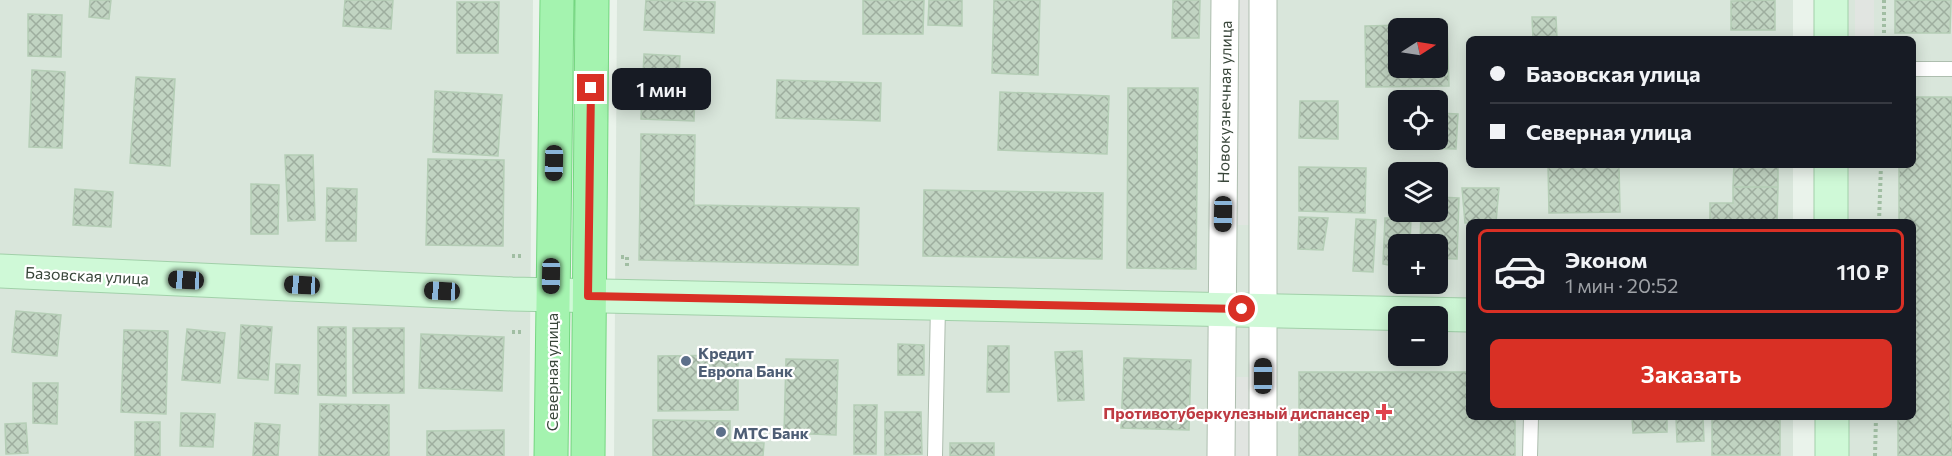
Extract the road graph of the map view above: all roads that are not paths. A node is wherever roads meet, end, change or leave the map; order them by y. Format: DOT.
graph roads {
  1 [pos="556,0"];
  2 [pos="592,0"];
  3 [pos="1225,0"];
  4 [pos="1263,0"];
  5 [pos="1831,0"];
  6 [pos="1831,36"];
  7 [pos="1916,69"];
  8 [pos="1952,69"];
  9 [pos="1831,168"];
  10 [pos="1831,219"];
  11 [pos="0,271"];
  12 [pos="551,296"];
  13 [pos="588,296"];
  14 [pos="938,305"];
  15 [pos="1222,309"];
  16 [pos="1263,310"];
  17 [pos="1466,315"];
  18 [pos="1532,420"];
  19 [pos="1832,420"];
  20 [pos="551,456"];
  21 [pos="588,456"];
  22 [pos="935,456"];
  23 [pos="1221,456"];
  24 [pos="1263,456"];
  25 [pos="1530,456"];
  26 [pos="1832,456"];
  1 -- 12 [label="main road, Северная улица"];
  2 -- 13 [label="main road"];
  3 -- 15 [label="street, Новокузнечная улица"];
  4 -- 16 [label="street"];
  5 -- 6 [label="street"];
  7 -- 8 [label="lane"];
  9 -- 10 [label="street"];
  11 -- 12 [label="street, Базовская улица"];
  12 -- 13 [label="street, Базовская улица"];
  12 -- 20 [label="main road, Северная улица"];
  13 -- 14 [label="street, Базовская улица"];
  13 -- 21 [label="main road"];
  14 -- 15 [label="street, Базовская улица"];
  14 -- 22 [label="lane"];
  15 -- 16 [label="street, Базовская улица"];
  15 -- 23 [label="street, Новокузнечная улица"];
  16 -- 17 [label="street, Базовская улица"];
  16 -- 24 [label="street"];
  18 -- 25 [label="lane"];
  19 -- 26 [label="street"];
}
